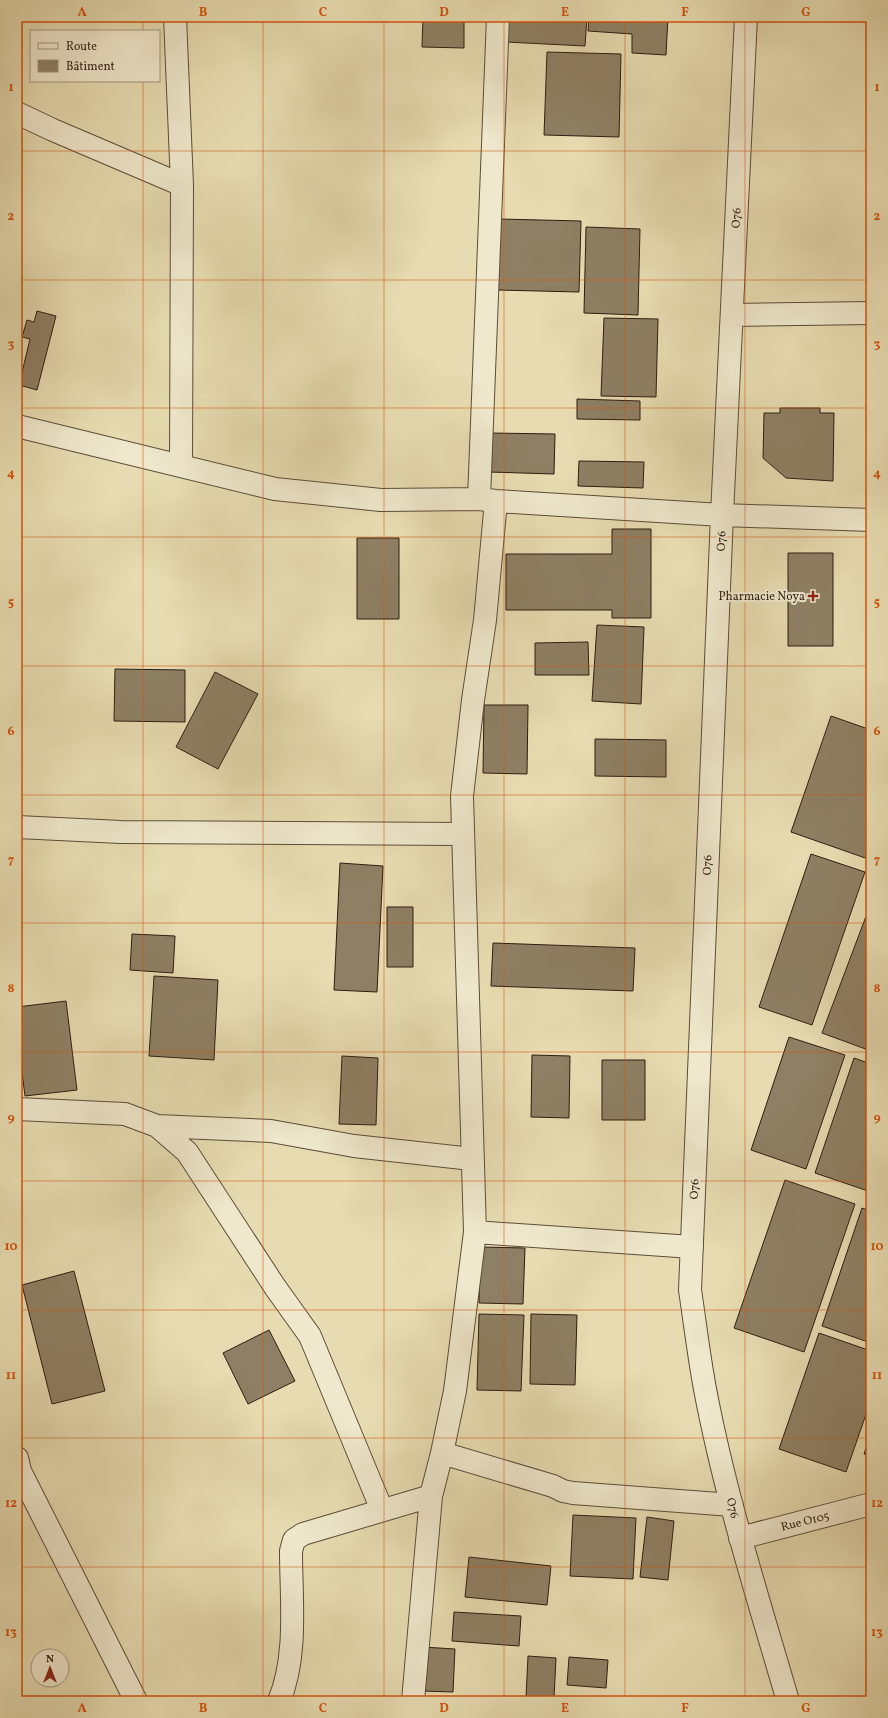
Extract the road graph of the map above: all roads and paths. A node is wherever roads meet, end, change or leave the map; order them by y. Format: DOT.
graph roads {
  1 [pos="175,17"];
  2 [pos="498,17"];
  3 [pos="746,17"];
  4 [pos="17,113"];
  5 [pos="182,185"];
  6 [pos="871,313"];
  7 [pos="732,315"];
  8 [pos="17,426"];
  9 [pos="181,466"];
  10 [pos="487,500"];
  11 [pos="722,515"];
  12 [pos="871,520"];
  13 [pos="17,827"];
  14 [pos="463,834"];
  15 [pos="17,1109"];
  16 [pos="157,1126"];
  17 [pos="472,1159"];
  18 [pos="475,1232"];
  19 [pos="692,1247"];
  20 [pos="442,1453"];
  21 [pos="17,1458"];
  22 [pos="431,1496"];
  23 [pos="871,1504"];
  24 [pos="732,1505"];
  25 [pos="382,1510"];
  26 [pos="740,1538"];
  27 [pos="136,1701"];
  28 [pos="278,1701"];
  29 [pos="413,1701"];
  30 [pos="788,1701"];
  1 -- 5 [label="street"];
  2 -- 10 [label="street"];
  3 -- 7 [label="street, O76"];
  4 -- 5 [label="street"];
  5 -- 9 [label="street"];
  6 -- 7 [label="street"];
  7 -- 11 [label="street, O76"];
  8 -- 9 [label="street"];
  9 -- 10 [label="street"];
  10 -- 11 [label="street"];
  10 -- 14 [label="street"];
  11 -- 12 [label="street"];
  11 -- 19 [label="street, O76"];
  13 -- 14 [label="street"];
  14 -- 17 [label="street"];
  15 -- 16 [label="street"];
  16 -- 17 [label="street"];
  16 -- 25 [label="street"];
  17 -- 18 [label="street"];
  18 -- 19 [label="street"];
  18 -- 20 [label="street"];
  19 -- 24 [label="street, O76"];
  20 -- 22 [label="street"];
  20 -- 24 [label="street"];
  21 -- 27 [label="street"];
  22 -- 25 [label="street"];
  22 -- 29 [label="street"];
  23 -- 26 [label="street, Rue O105"];
  24 -- 26 [label="street, O76"];
  25 -- 28 [label="street"];
  26 -- 30 [label="street, O76"];
}
